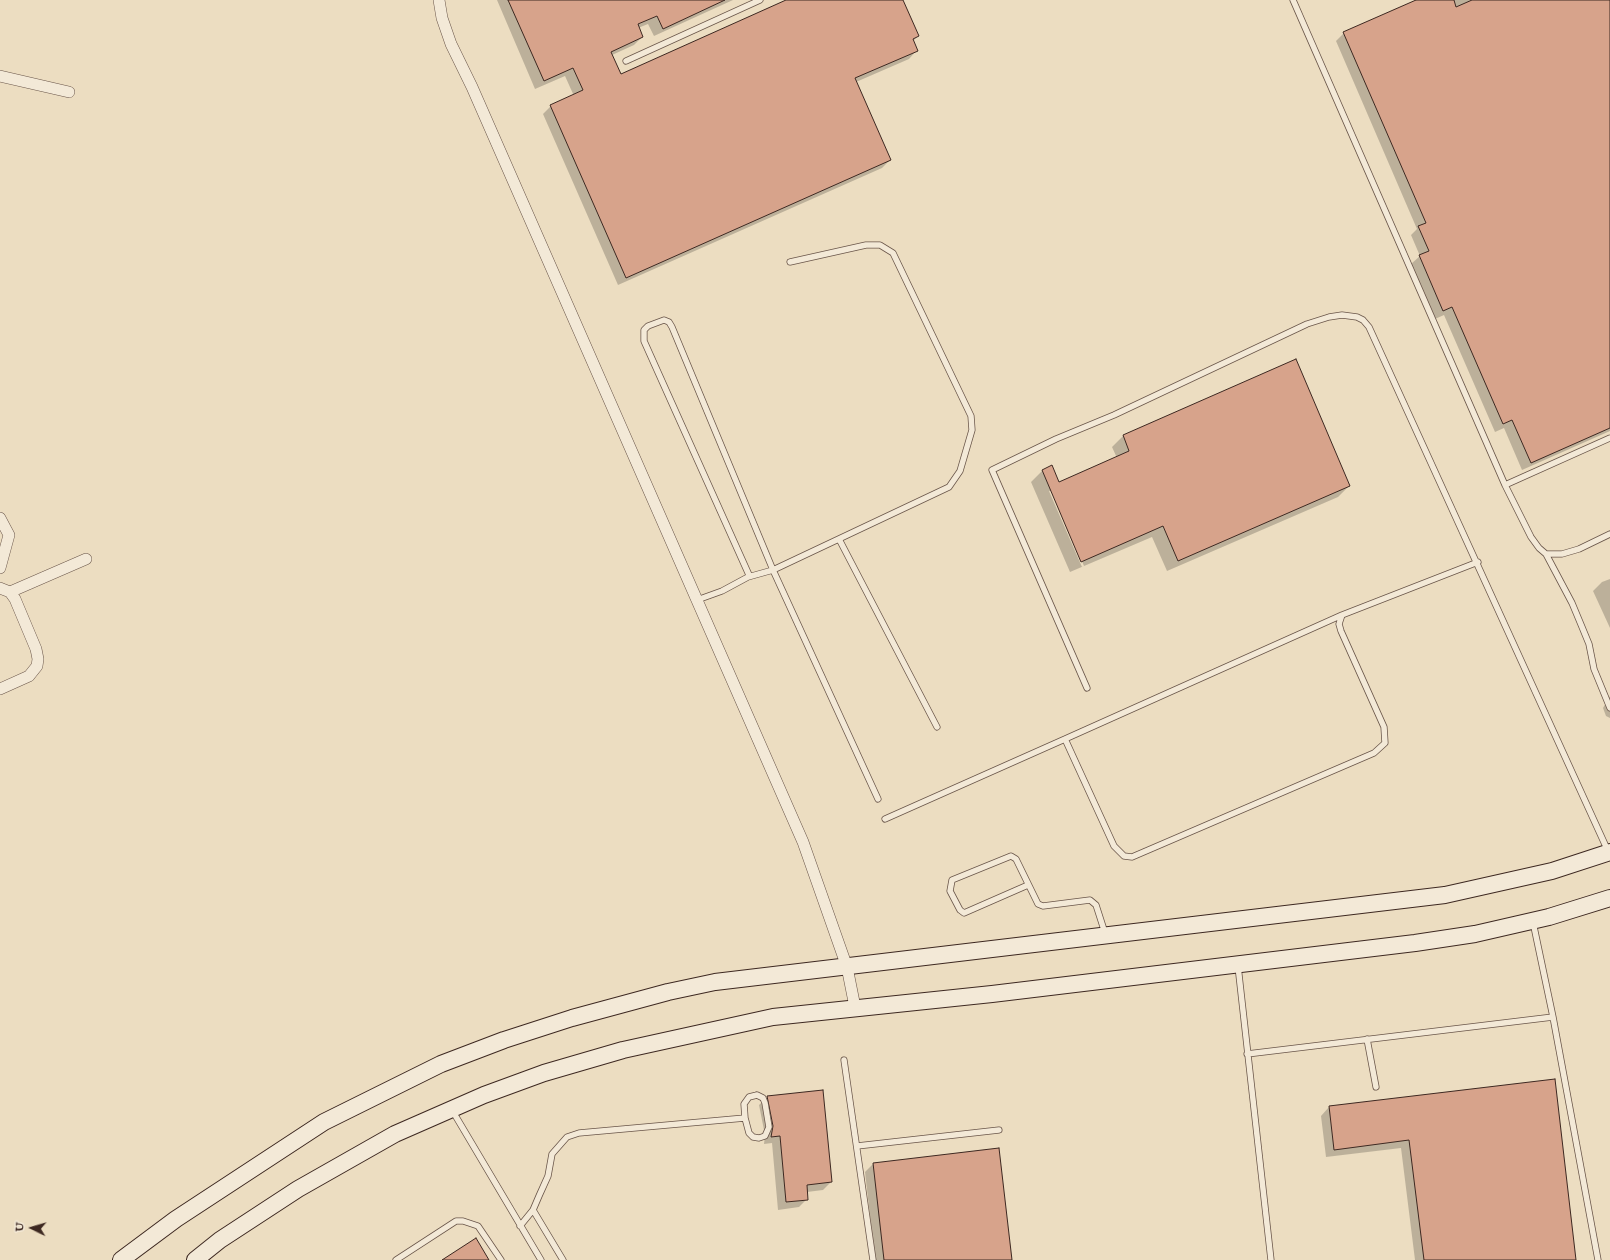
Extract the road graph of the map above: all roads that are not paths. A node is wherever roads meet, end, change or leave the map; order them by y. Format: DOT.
graph roads {
  1 [pos="439,0"];
  2 [pos="760,0"];
  3 [pos="1293,0"];
  4 [pos="626,61"];
  5 [pos="0,76"];
  6 [pos="69,92"];
  7 [pos="790,262"];
  8 [pos="1610,438"];
  9 [pos="1505,485"];
  10 [pos="0,518"];
  11 [pos="1610,534"];
  12 [pos="839,540"];
  13 [pos="1546,554"];
  14 [pos="86,559"];
  15 [pos="1478,562"];
  16 [pos="0,568"];
  17 [pos="773,570"];
  18 [pos="748,577"];
  19 [pos="5,590"];
  20 [pos="697,600"];
  21 [pos="1342,615"];
  22 [pos="1088,688"];
  23 [pos="0,689"];
  24 [pos="1610,708"];
  25 [pos="937,727"];
  26 [pos="1065,738"];
  27 [pos="878,799"];
  28 [pos="884,819"];
  29 [pos="1610,852"];
  30 [pos="1028,885"];
  31 [pos="1610,898"];
  32 [pos="1533,921"];
  33 [pos="1105,936"];
  34 [pos="1237,964"];
  35 [pos="848,967"];
  36 [pos="855,1007"];
  37 [pos="1553,1017"];
  38 [pos="1367,1039"];
  39 [pos="1247,1054"];
  40 [pos="844,1060"];
  41 [pos="1376,1087"];
  42 [pos="451,1108"];
  43 [pos="745,1118"];
  44 [pos="999,1130"];
  45 [pos="857,1146"];
  46 [pos="533,1210"];
  47 [pos="520,1226"];
  48 [pos="121,1260"];
  49 [pos="195,1260"];
  50 [pos="396,1260"];
  51 [pos="502,1260"];
  52 [pos="541,1260"];
  53 [pos="563,1260"];
  54 [pos="873,1260"];
  55 [pos="1271,1260"];
  56 [pos="1598,1260"];
  1 -- 20 [label="street"];
  2 -- 4 [label="lane"];
  3 -- 9 [label="lane"];
  5 -- 6 [label="street"];
  7 -- 12 [label="lane"];
  8 -- 9 [label="lane"];
  9 -- 13 [label="lane"];
  10 -- 16 [label="street"];
  11 -- 13 [label="lane"];
  12 -- 17 [label="lane"];
  12 -- 25 [label="lane"];
  13 -- 24 [label="lane"];
  14 -- 19 [label="street"];
  15 -- 21 [label="lane"];
  15 -- 22 [label="lane"];
  15 -- 29 [label="lane"];
  17 -- 18 [label="lane"];
  17 -- 18 [label="lane"];
  17 -- 27 [label="lane"];
  18 -- 20 [label="lane"];
  19 -- 23 [label="street"];
  20 -- 35 [label="street"];
  21 -- 26 [label="lane"];
  21 -- 26 [label="lane"];
  26 -- 28 [label="lane"];
  29 -- 33 [label="street"];
  30 -- 30 [label="lane"];
  30 -- 33 [label="lane"];
  31 -- 32 [label="street"];
  32 -- 34 [label="street"];
  32 -- 37 [label="lane"];
  33 -- 35 [label="street"];
  34 -- 36 [label="street"];
  34 -- 39 [label="lane"];
  35 -- 36 [label="street"];
  35 -- 48 [label="street"];
  36 -- 42 [label="street"];
  37 -- 38 [label="lane"];
  37 -- 56 [label="lane"];
  38 -- 39 [label="lane"];
  38 -- 41 [label="lane"];
  39 -- 55 [label="lane"];
  40 -- 45 [label="lane"];
  42 -- 47 [label="lane"];
  42 -- 49 [label="street"];
  43 -- 43 [label="lane"];
  43 -- 46 [label="lane"];
  44 -- 45 [label="lane"];
  45 -- 54 [label="lane"];
  46 -- 47 [label="lane"];
  46 -- 53 [label="lane"];
  47 -- 52 [label="lane"];
  50 -- 51 [label="lane"];
}
